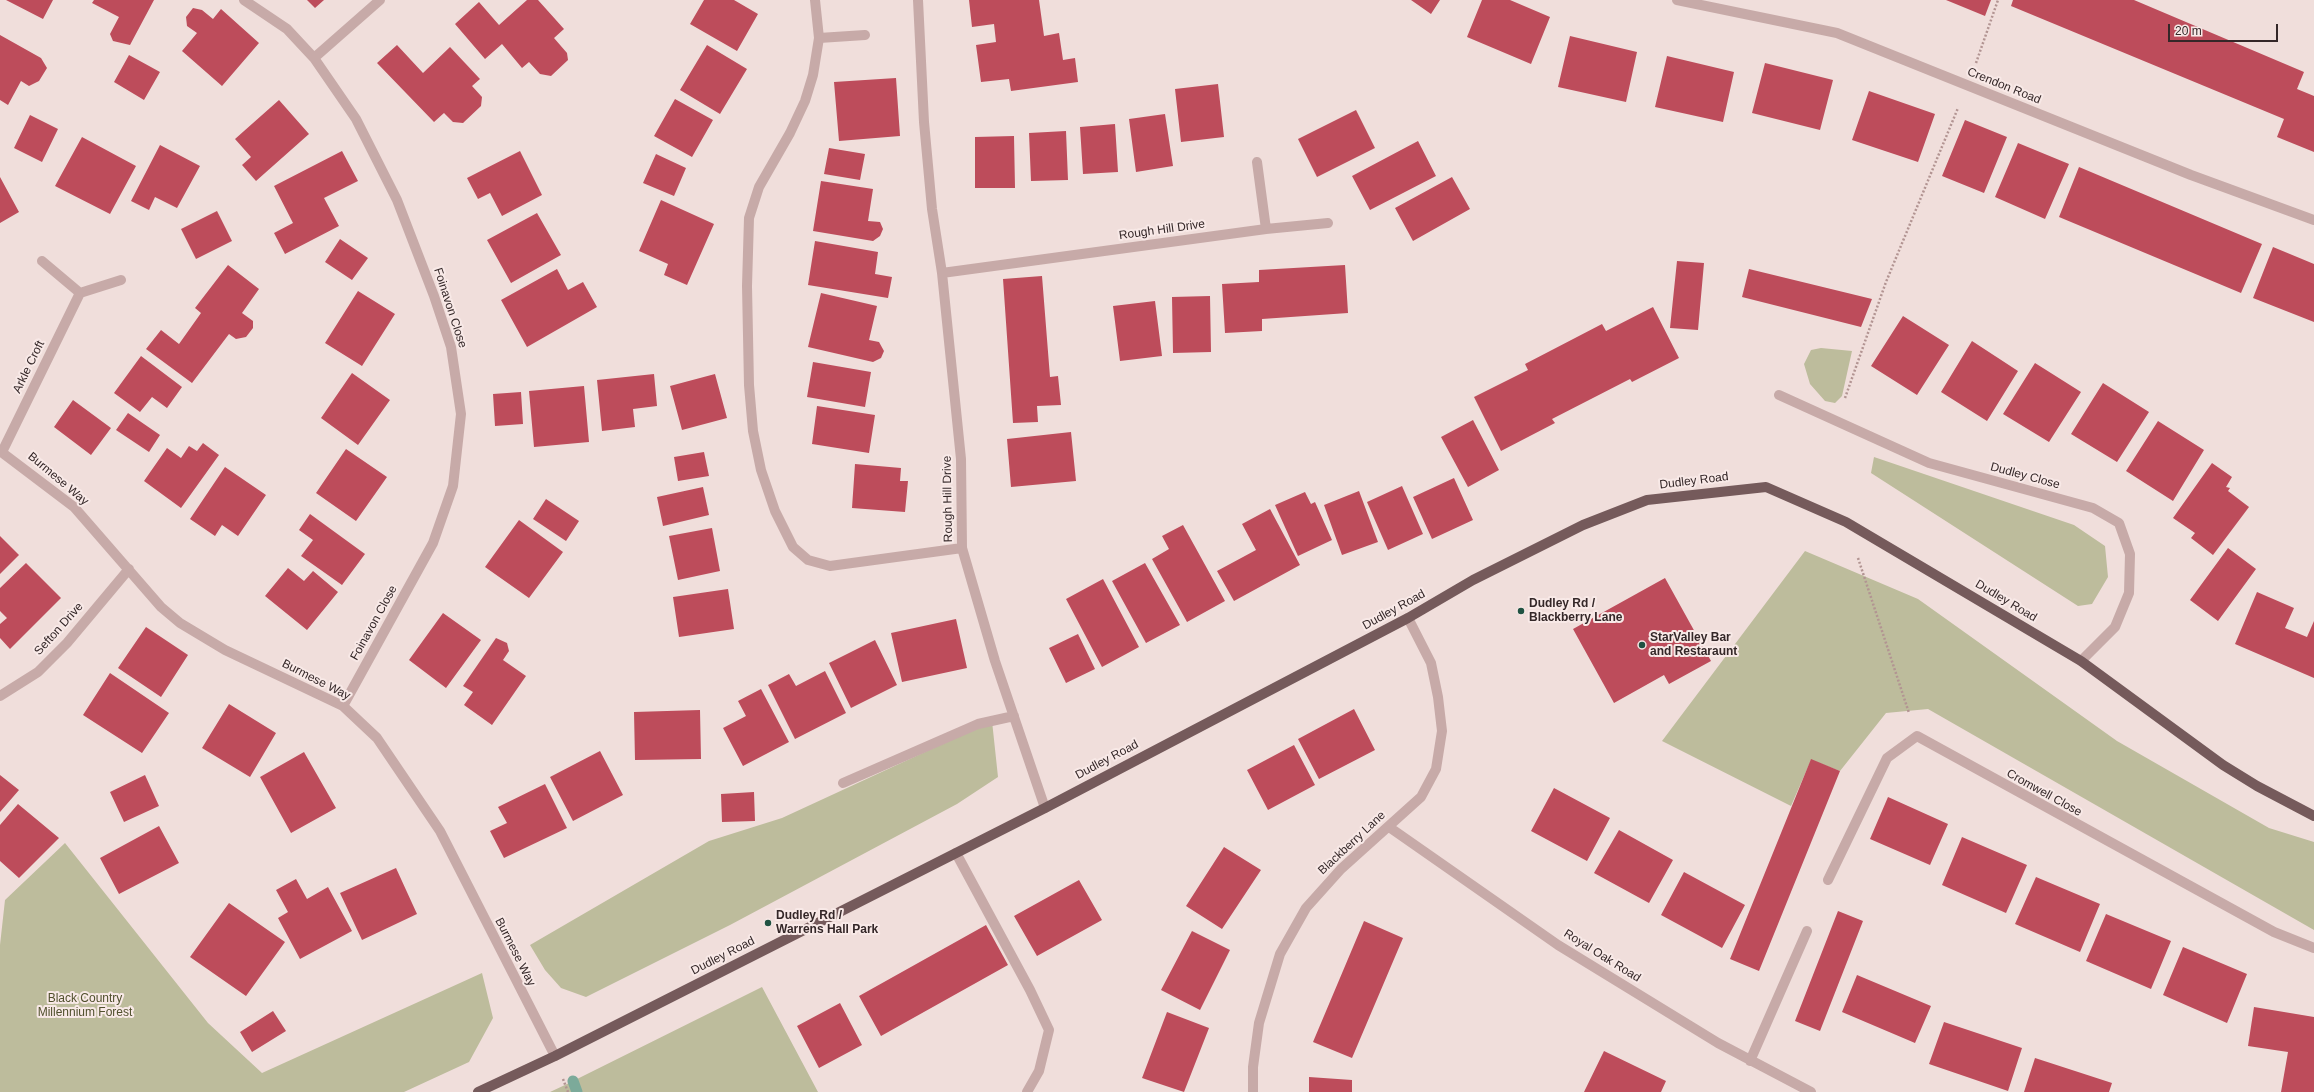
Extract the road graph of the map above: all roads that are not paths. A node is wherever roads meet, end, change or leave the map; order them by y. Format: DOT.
graph roads {
  1 [pos="244,0"];
  2 [pos="380,0"];
  3 [pos="815,0"];
  4 [pos="918,0"];
  5 [pos="1677,0"];
  6 [pos="865,36"];
  7 [pos="819,38"];
  8 [pos="314,58"];
  9 [pos="1257,162"];
  10 [pos="2314,220"];
  11 [pos="1328,223"];
  12 [pos="1266,229"];
  13 [pos="42,261"];
  14 [pos="942,273"];
  15 [pos="121,280"];
  16 [pos="80,293"];
  17 [pos="1779,394"];
  18 [pos="1,451"];
  19 [pos="962,548"];
  20 [pos="129,569"];
  21 [pos="1408,618"];
  22 [pos="2081,661"];
  23 [pos="0,696"];
  24 [pos="343,706"];
  25 [pos="1014,716"];
  26 [pos="843,784"];
  27 [pos="1045,808"];
  28 [pos="2314,816"];
  29 [pos="1389,828"];
  30 [pos="956,853"];
  31 [pos="1828,880"];
  32 [pos="1808,931"];
  33 [pos="2314,948"];
  34 [pos="555,1056"];
  35 [pos="1750,1061"];
  36 [pos="478,1092"];
  37 [pos="1026,1092"];
  38 [pos="1253,1092"];
  39 [pos="1811,1092"];
  1 -- 8 [label="street, Foinavon Close"];
  2 -- 8 [label="street"];
  3 -- 7 [label="street"];
  4 -- 14 [label="street, Rough Hill Drive"];
  5 -- 10 [label="street, Crendon Road"];
  6 -- 7 [label="street"];
  7 -- 19 [label="street"];
  8 -- 24 [label="street, Foinavon Close"];
  9 -- 12 [label="street"];
  11 -- 12 [label="street, Rough Hill Drive"];
  12 -- 14 [label="street, Rough Hill Drive"];
  13 -- 16 [label="street"];
  14 -- 19 [label="street, Rough Hill Drive"];
  15 -- 16 [label="street"];
  16 -- 18 [label="street, Arkle Croft"];
  17 -- 22 [label="street, Dudley Close"];
  18 -- 20 [label="street, Burmese Way"];
  19 -- 25 [label="street, Rough Hill Drive"];
  20 -- 23 [label="street, Sefton Drive"];
  20 -- 24 [label="street, Burmese Way"];
  21 -- 22 [label="main road, Dudley Road"];
  21 -- 27 [label="main road, Dudley Road"];
  21 -- 29 [label="street, Blackberry Lane"];
  22 -- 28 [label="main road, Dudley Road"];
  24 -- 34 [label="street, Burmese Way"];
  25 -- 26 [label="street"];
  25 -- 27 [label="street, Rough Hill Drive"];
  27 -- 30 [label="main road, Dudley Road"];
  29 -- 35 [label="street, Royal Oak Road"];
  29 -- 38 [label="street, Blackberry Lane"];
  30 -- 34 [label="main road, Dudley Road"];
  30 -- 37 [label="street"];
  31 -- 33 [label="street, Cromwell Close"];
  32 -- 35 [label="street"];
  34 -- 36 [label="main road, Dudley Road"];
  35 -- 39 [label="street, Royal Oak Road"];
}
